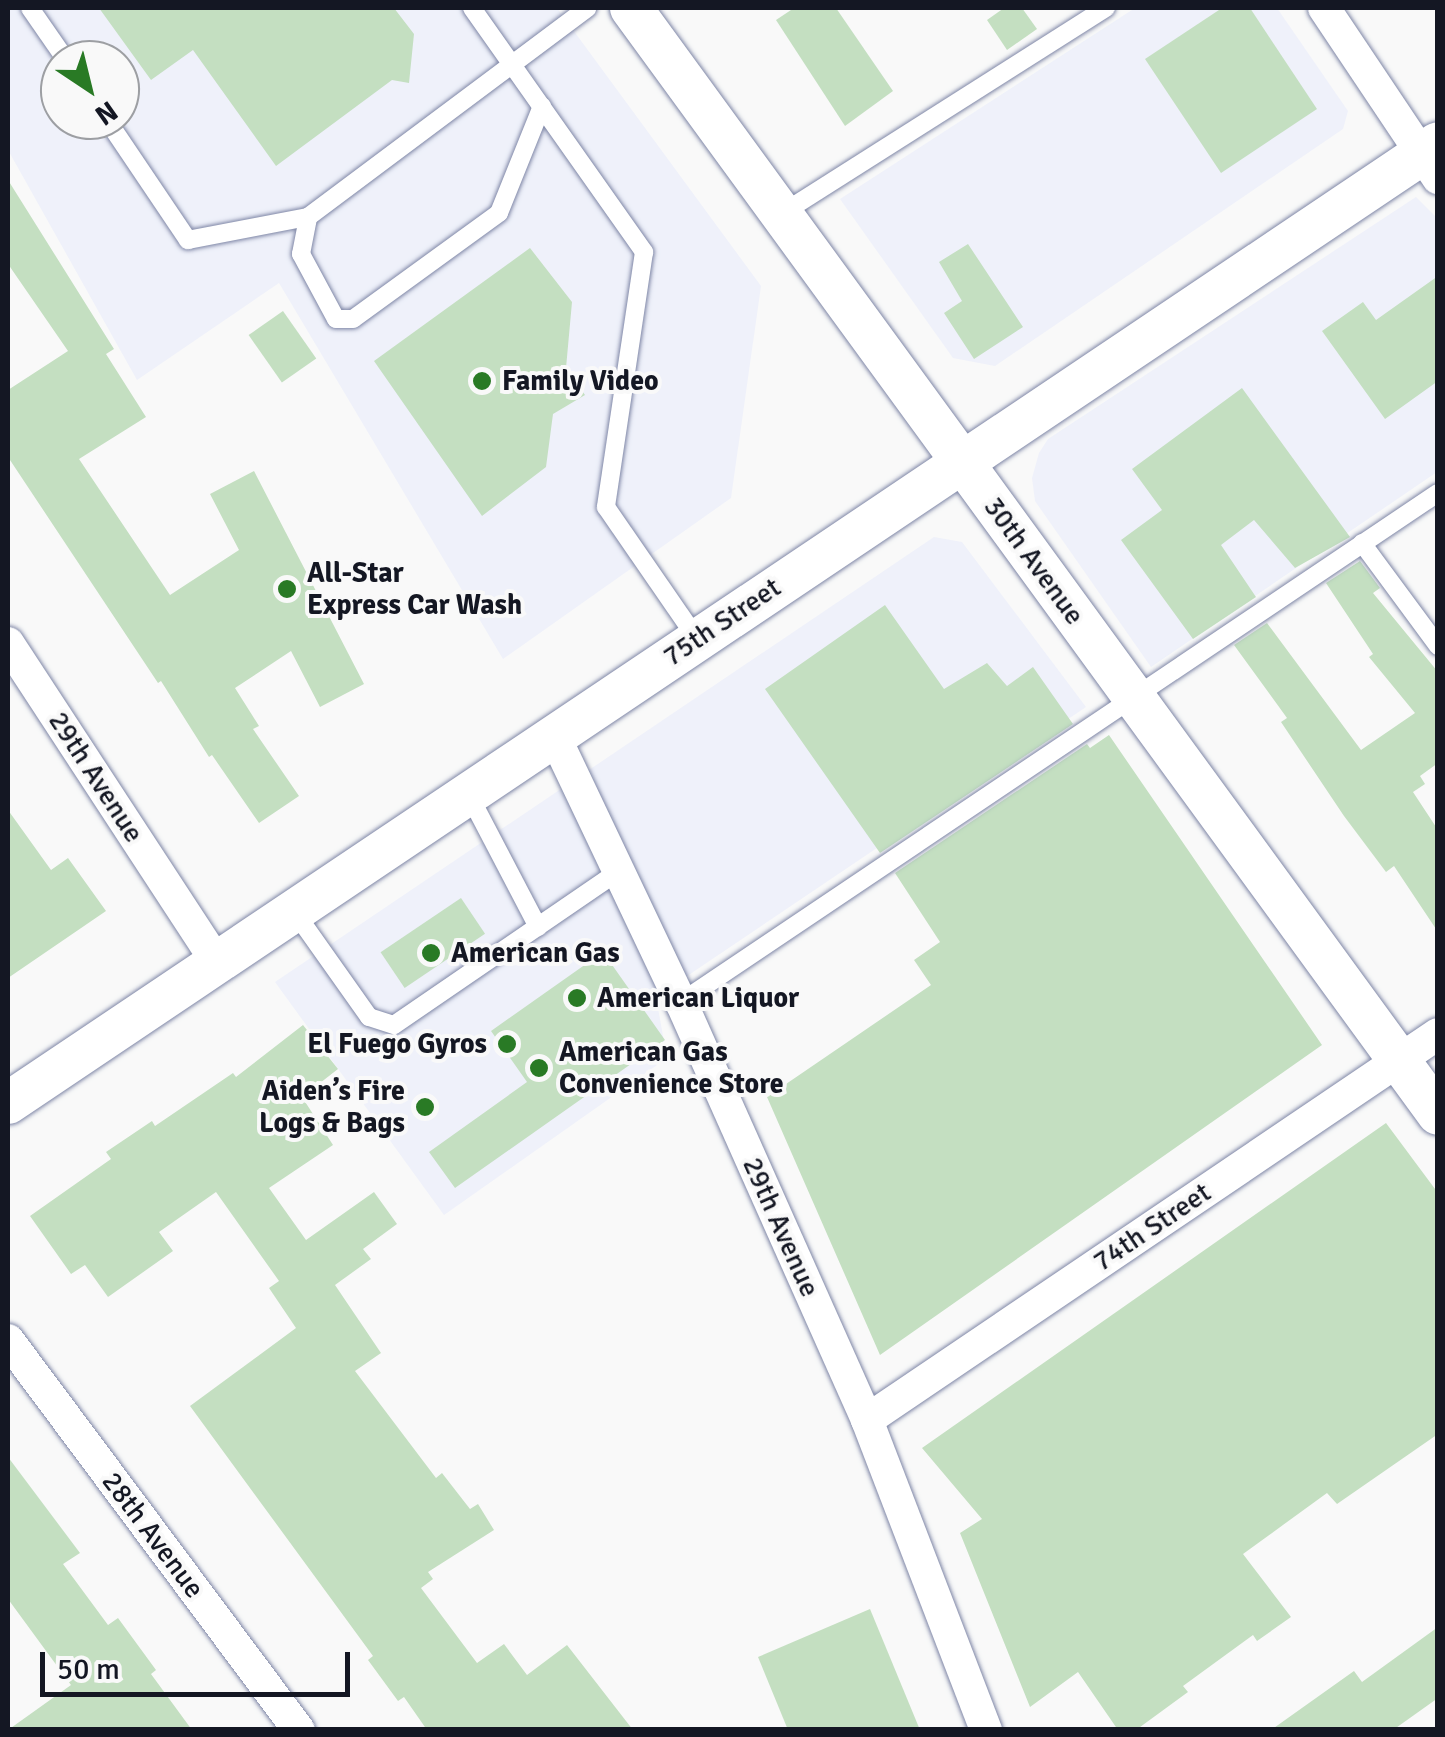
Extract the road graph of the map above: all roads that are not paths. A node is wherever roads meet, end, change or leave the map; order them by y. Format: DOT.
graph roads {
  1 [pos="30,8"];
  2 [pos="472,8"];
  3 [pos="587,8"];
  4 [pos="632,8"];
  5 [pos="1106,8"];
  6 [pos="1324,8"];
  7 [pos="52,40"];
  8 [pos="511,62"];
  9 [pos="542,106"];
  10 [pos="120,140"];
  11 [pos="1432,158"];
  12 [pos="780,214"];
  13 [pos="308,217"];
  14 [pos="961,462"];
  15 [pos="1438,493"];
  16 [pos="1362,543"];
  17 [pos="697,639"];
  18 [pos="8,643"];
  19 [pos="1438,646"];
  20 [pos="1134,697"];
  21 [pos="554,735"];
  22 [pos="468,793"];
  23 [pos="619,871"];
  24 [pos="294,910"];
  25 [pos="538,927"];
  26 [pos="218,962"];
  27 [pos="682,1002"];
  28 [pos="1438,1034"];
  29 [pos="1399,1060"];
  30 [pos="8,1103"];
  31 [pos="1438,1114"];
  32 [pos="8,1340"];
  33 [pos="866,1420"];
  34 [pos="298,1730"];
  35 [pos="986,1730"];
  1 -- 7 [label="lane"];
  2 -- 8 [label="lane"];
  3 -- 8 [label="lane"];
  4 -- 12 [label="street, 30th Avenue"];
  5 -- 12 [label="lane"];
  6 -- 11 [label="street"];
  8 -- 9 [label="lane"];
  8 -- 13 [label="lane"];
  9 -- 13 [label="lane"];
  9 -- 17 [label="lane"];
  10 -- 13 [label="lane"];
  11 -- 14 [label="street, 75th Street"];
  12 -- 14 [label="street, 30th Avenue"];
  14 -- 17 [label="street, 75th Street"];
  14 -- 20 [label="street, 30th Avenue"];
  15 -- 16 [label="lane"];
  16 -- 19 [label="lane"];
  16 -- 20 [label="lane"];
  17 -- 21 [label="street, 75th Street"];
  18 -- 26 [label="street, 29th Avenue"];
  20 -- 27 [label="lane"];
  20 -- 29 [label="street, 30th Avenue"];
  21 -- 22 [label="street, 75th Street"];
  21 -- 23 [label="street, 29th Avenue"];
  22 -- 24 [label="street, 75th Street"];
  22 -- 25 [label="lane"];
  23 -- 25 [label="lane"];
  23 -- 27 [label="street, 29th Avenue"];
  24 -- 25 [label="lane"];
  24 -- 26 [label="street, 75th Street"];
  26 -- 30 [label="street, 75th Street"];
  27 -- 33 [label="street, 29th Avenue"];
  28 -- 29 [label="street, 74th Street"];
  29 -- 31 [label="street, 30th Avenue"];
  29 -- 33 [label="street, 74th Street"];
  32 -- 34 [label="street, 28th Avenue"];
  33 -- 35 [label="street, 29th Avenue"];
}
